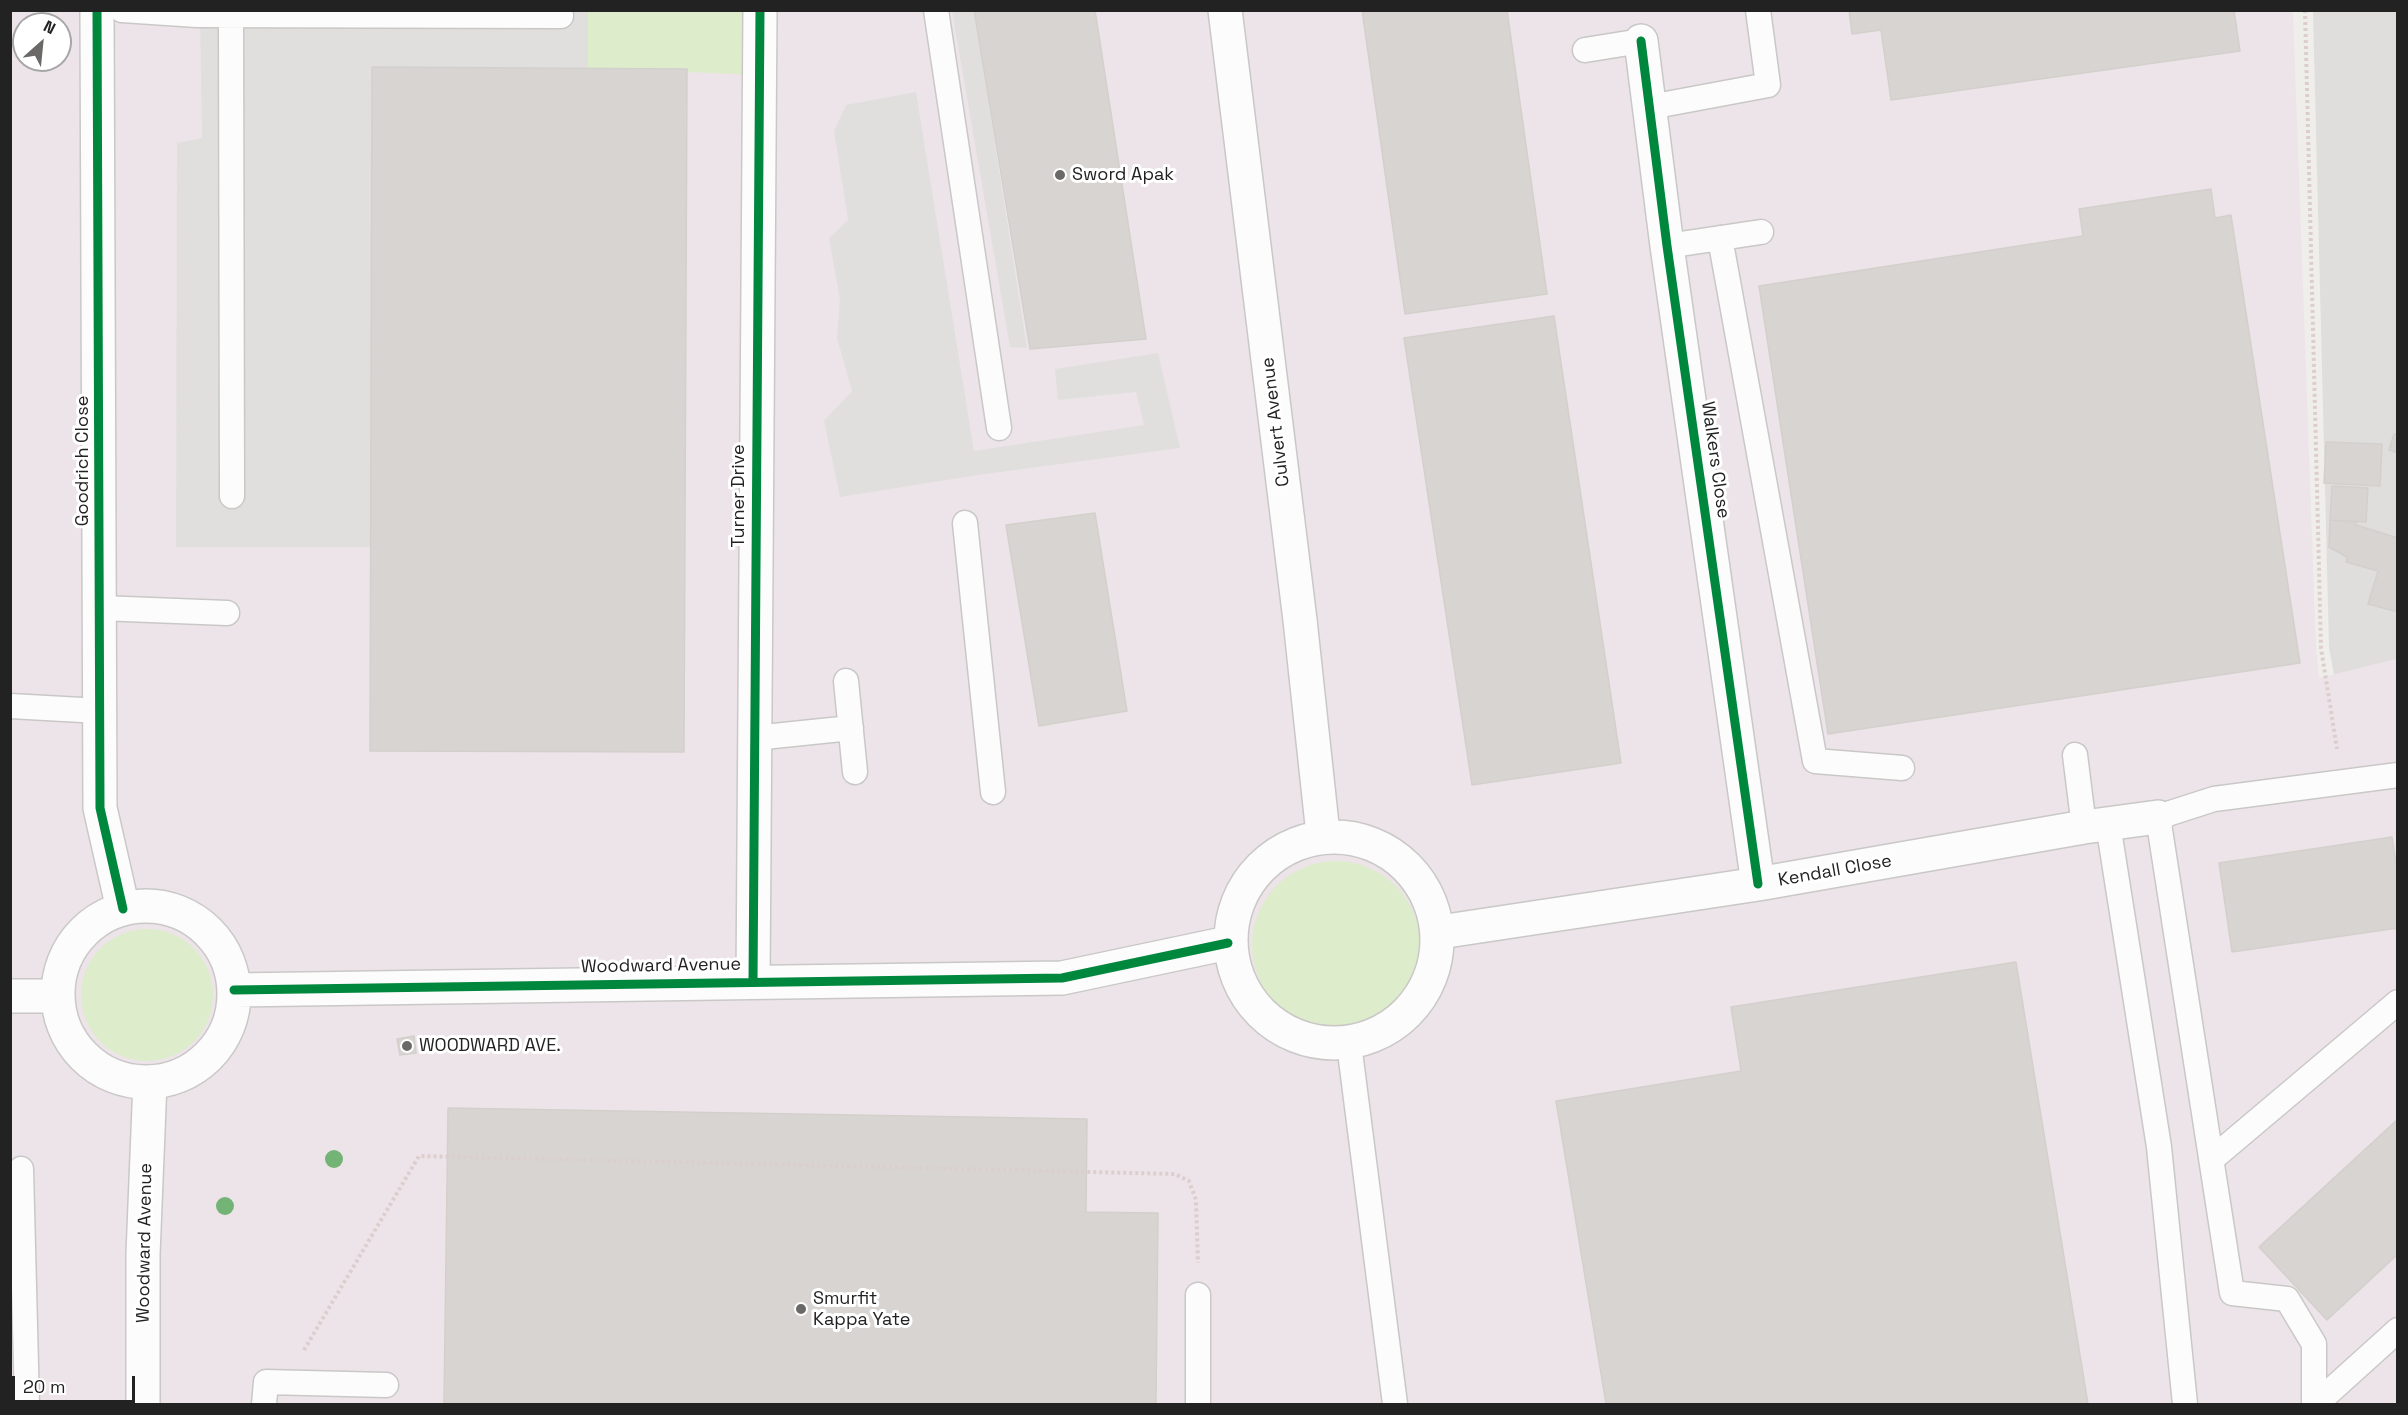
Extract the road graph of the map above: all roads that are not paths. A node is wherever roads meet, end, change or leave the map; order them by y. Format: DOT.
graph roads {
  1 [pos="97,10"];
  2 [pos="122,10"];
  3 [pos="760,10"];
  4 [pos="936,10"];
  5 [pos="1226,10"];
  6 [pos="1758,10"];
  7 [pos="231,15"];
  8 [pos="561,16"];
  9 [pos="1641,41"];
  10 [pos="1585,50"];
  11 [pos="1650,107"];
  12 [pos="1761,232"];
  13 [pos="1719,238"];
  14 [pos="1668,246"];
  15 [pos="999,428"];
  16 [pos="232,496"];
  17 [pos="965,523"];
  18 [pos="100,608"];
  19 [pos="227,613"];
  20 [pos="846,681"];
  21 [pos="10,706"];
  22 [pos="100,711"];
  23 [pos="851,728"];
  24 [pos="754,738"];
  25 [pos="2075,755"];
  26 [pos="1902,768"];
  27 [pos="855,772"];
  28 [pos="2397,775"];
  29 [pos="993,792"];
  30 [pos="2158,817"];
  31 [pos="2096,826"];
  32 [pos="1323,834"];
  33 [pos="1758,884"];
  34 [pos="123,909"];
  35 [pos="1440,932"];
  36 [pos="1228,943"];
  37 [pos="753,981"];
  38 [pos="234,990"];
  39 [pos="10,996"];
  40 [pos="57,996"];
  41 [pos="2397,1002"];
  42 [pos="1349,1044"];
  43 [pos="150,1082"];
  44 [pos="2212,1159"];
  45 [pos="21,1169"];
  46 [pos="1198,1295"];
  47 [pos="2397,1330"];
  48 [pos="386,1385"];
  49 [pos="27,1404"];
  50 [pos="142,1404"];
  51 [pos="264,1404"];
  52 [pos="1198,1404"];
  53 [pos="1395,1404"];
  54 [pos="2185,1404"];
  55 [pos="2315,1404"];
  1 -- 18 [label="street, Goodrich Close"];
  2 -- 7 [label="lane"];
  3 -- 24 [label="street, Turner Drive"];
  4 -- 15 [label="lane"];
  5 -- 32 [label="street, Culvert Avenue"];
  6 -- 11 [label="lane"];
  7 -- 8 [label="lane"];
  7 -- 16 [label="lane"];
  9 -- 10 [label="lane"];
  9 -- 11 [label="street, Walkers Close"];
  11 -- 14 [label="street, Walkers Close"];
  12 -- 13 [label="lane"];
  13 -- 14 [label="lane"];
  13 -- 26 [label="lane"];
  14 -- 33 [label="street, Walkers Close"];
  17 -- 29 [label="lane"];
  18 -- 19 [label="lane"];
  18 -- 22 [label="street, Goodrich Close"];
  20 -- 23 [label="lane"];
  21 -- 22 [label="lane"];
  22 -- 34 [label="street, Goodrich Close"];
  23 -- 24 [label="lane"];
  23 -- 27 [label="lane"];
  24 -- 37 [label="street, Turner Drive"];
  25 -- 31 [label="lane"];
  28 -- 30 [label="lane"];
  30 -- 31 [label="street, Kendall Close"];
  30 -- 44 [label="lane"];
  31 -- 33 [label="street, Kendall Close"];
  31 -- 54 [label="lane"];
  32 -- 35 [label="street"];
  32 -- 36 [label="street"];
  33 -- 35 [label="street, Kendall Close"];
  34 -- 38 [label="street"];
  34 -- 40 [label="street"];
  35 -- 42 [label="street"];
  36 -- 37 [label="street, Woodward Avenue"];
  36 -- 42 [label="street"];
  37 -- 38 [label="street, Woodward Avenue"];
  38 -- 43 [label="street"];
  39 -- 40 [label="street"];
  40 -- 43 [label="street"];
  41 -- 44 [label="lane"];
  42 -- 53 [label="lane"];
  43 -- 50 [label="street, Woodward Avenue"];
  44 -- 55 [label="lane"];
  45 -- 49 [label="lane"];
  46 -- 52 [label="lane"];
  47 -- 55 [label="lane"];
  48 -- 51 [label="lane"];
}
